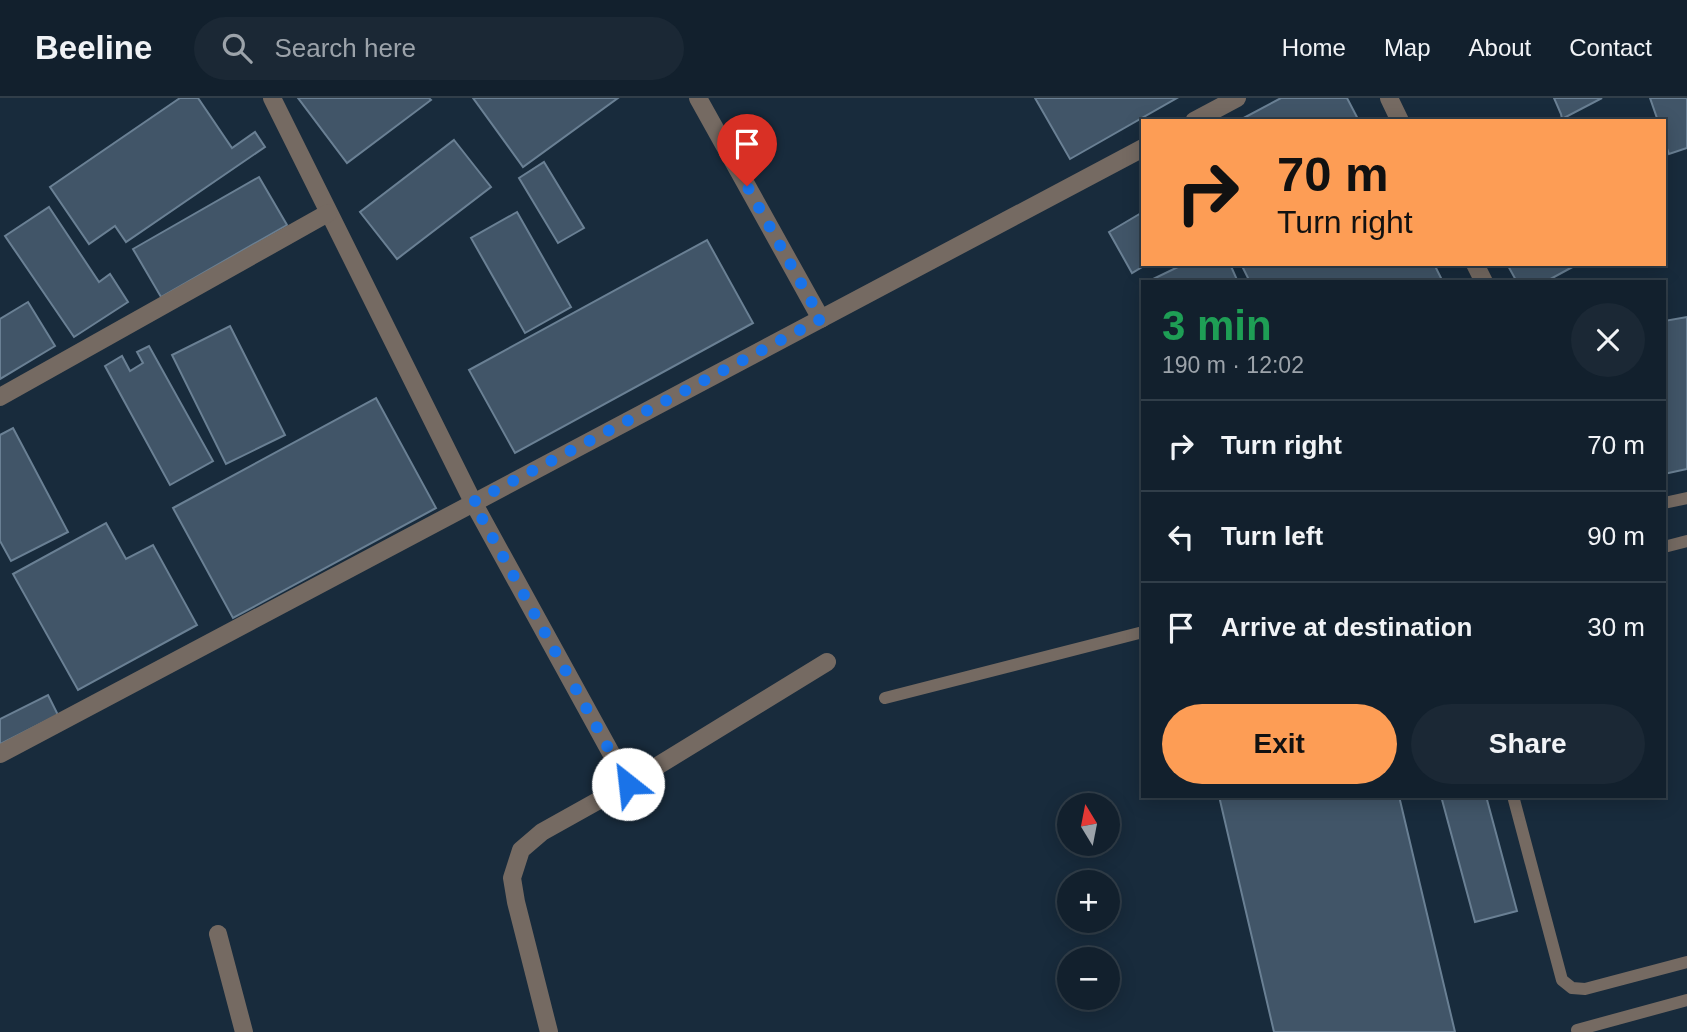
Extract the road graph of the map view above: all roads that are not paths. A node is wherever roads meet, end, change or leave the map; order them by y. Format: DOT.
graph roads {
  1 [pos="272,98"];
  2 [pos="698,98"];
  3 [pos="1237,98"];
  4 [pos="1389,98"];
  5 [pos="1198,119"];
  6 [pos="1399,119"];
  7 [pos="1141,149"];
  8 [pos="328,212"];
  9 [pos="821,319"];
  10 [pos="0,397"];
  11 [pos="1687,498"];
  12 [pos="473,502"];
  13 [pos="1666,503"];
  14 [pos="1687,541"];
  15 [pos="1666,546"];
  16 [pos="1141,633"];
  17 [pos="827,662"];
  18 [pos="885,698"];
  19 [pos="0,754"];
  20 [pos="628,784"];
  21 [pos="1514,798"];
  22 [pos="218,934"];
  23 [pos="1687,962"];
  24 [pos="1687,1000"];
  25 [pos="1577,1030"];
  26 [pos="244,1032"];
  27 [pos="549,1032"];
  1 -- 8 [label="street"];
  2 -- 9 [label="street"];
  3 -- 5 [label="street"];
  4 -- 6 [label="street"];
  7 -- 9 [label="street"];
  8 -- 10 [label="street"];
  8 -- 12 [label="street"];
  9 -- 12 [label="street"];
  11 -- 13 [label="lane"];
  12 -- 19 [label="street"];
  12 -- 20 [label="street"];
  14 -- 15 [label="lane"];
  16 -- 18 [label="lane"];
  17 -- 20 [label="street"];
  20 -- 27 [label="street"];
  21 -- 23 [label="lane"];
  22 -- 26 [label="street"];
  24 -- 25 [label="lane"];
}
